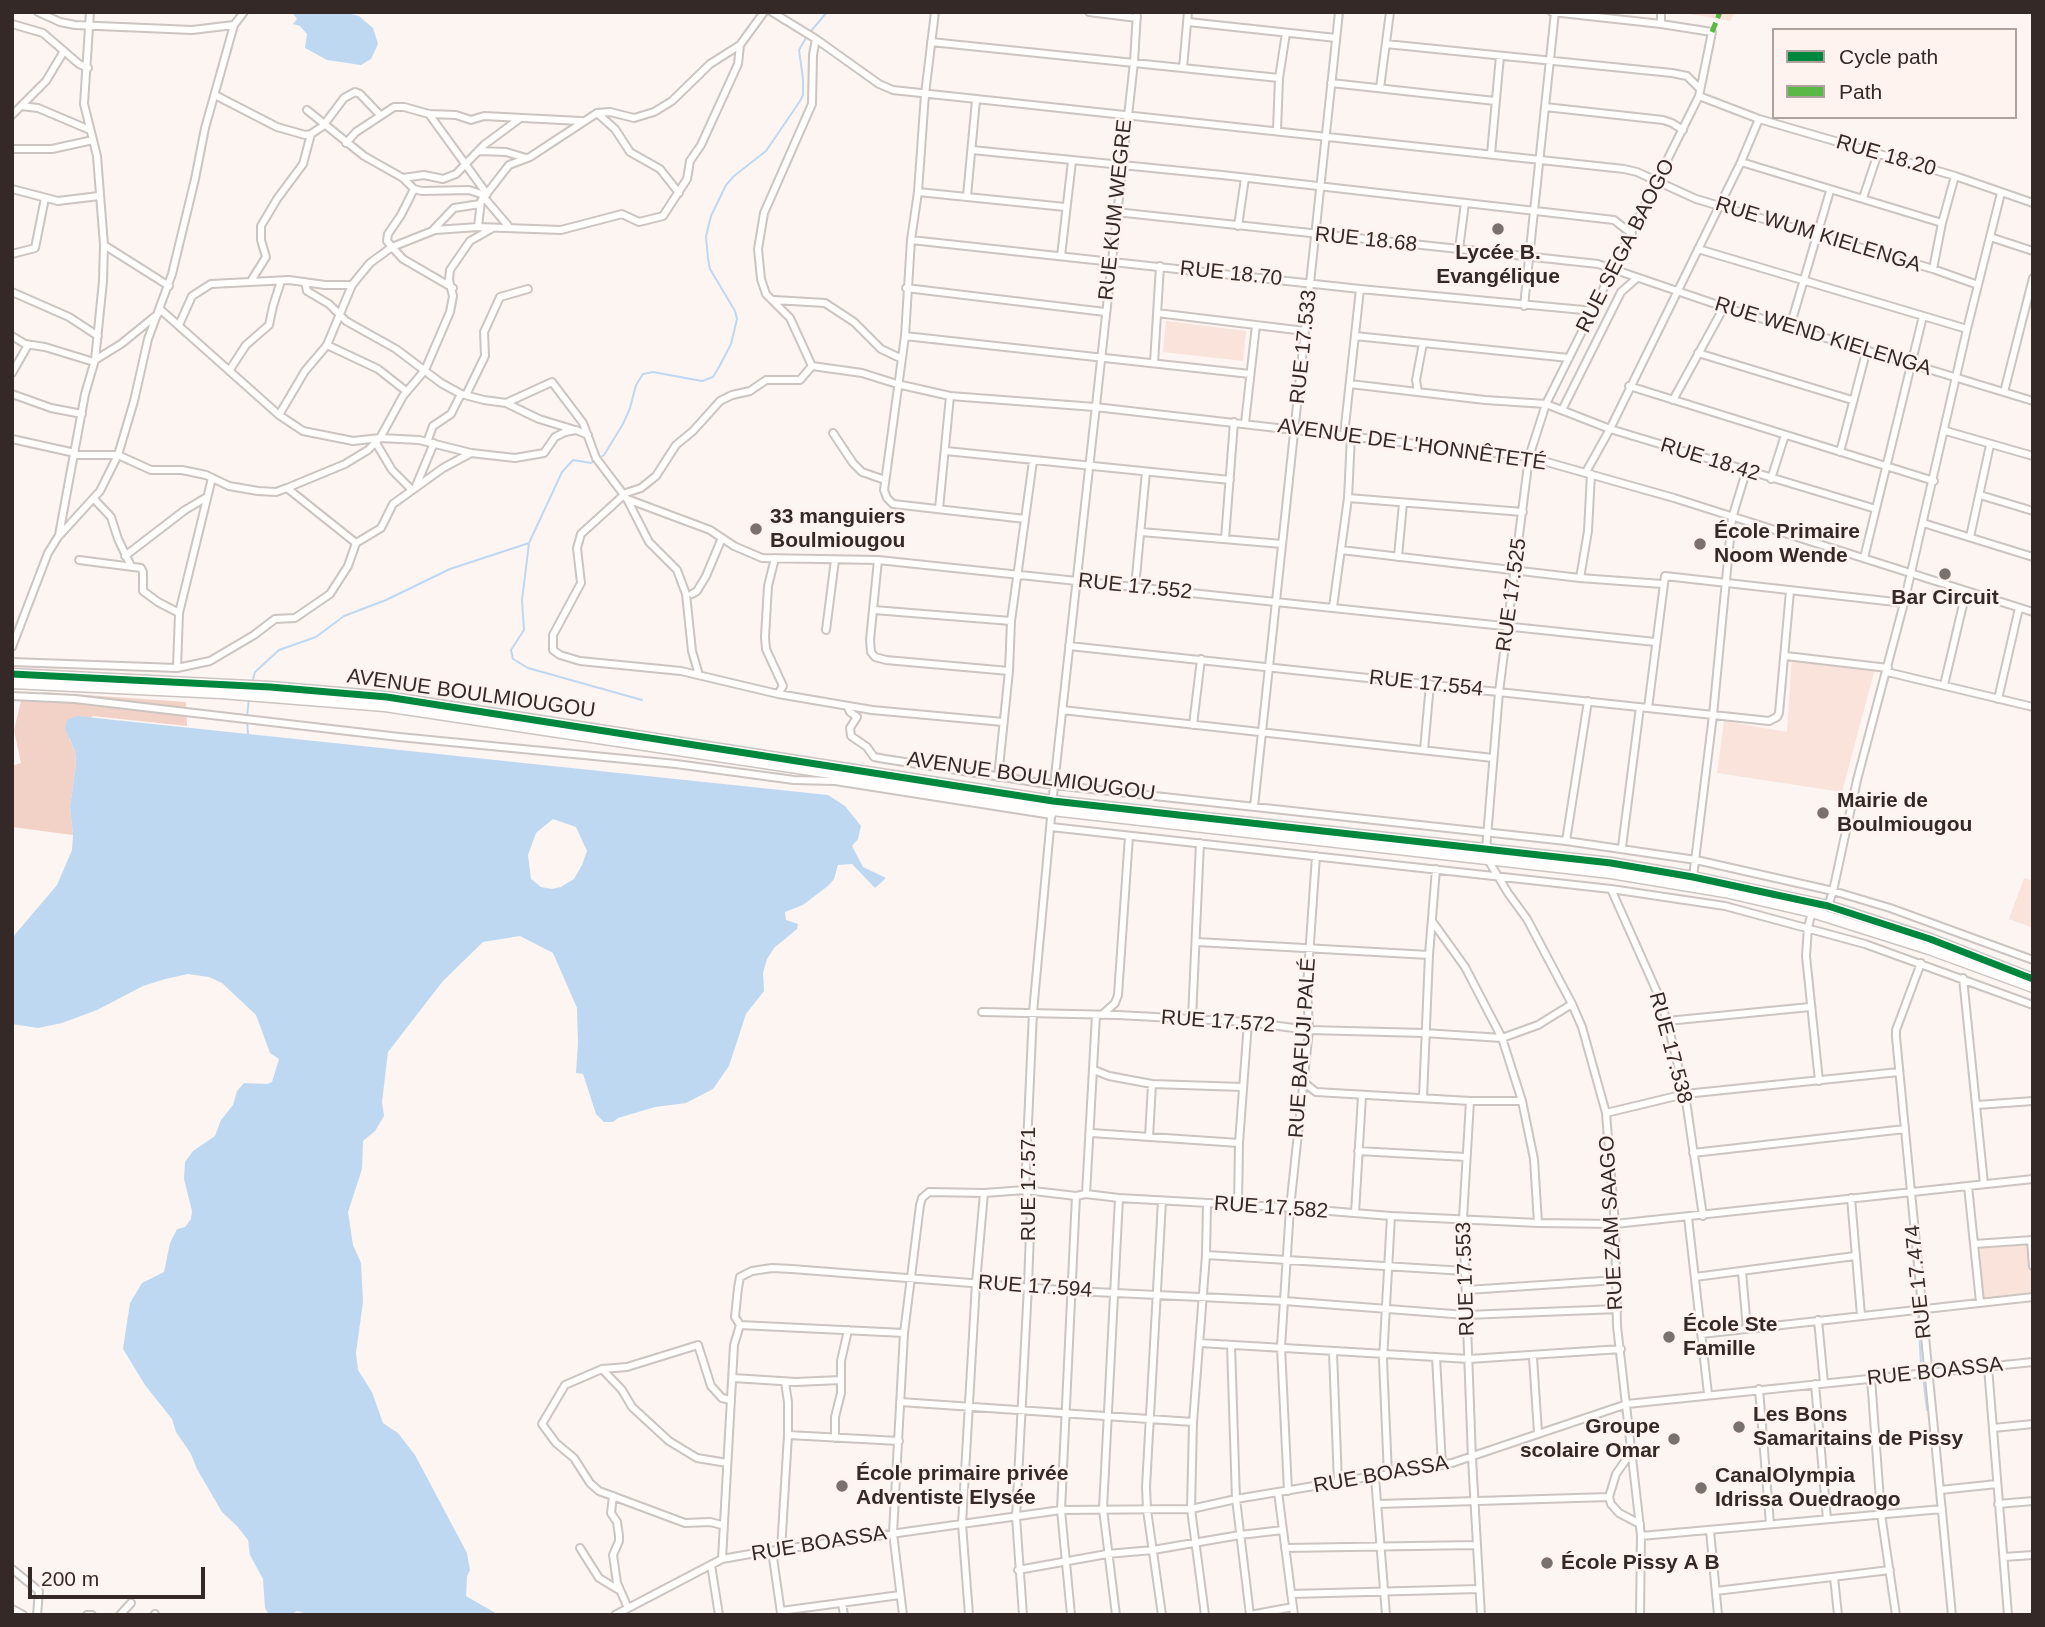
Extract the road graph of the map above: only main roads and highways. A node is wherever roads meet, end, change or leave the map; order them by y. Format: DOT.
graph roads {
  1 [pos="12,674"];
  2 [pos="12,683"];
  3 [pos="221,689"];
  4 [pos="1487,853"];
  5 [pos="2033,979"];
  6 [pos="2033,988"];
  1 -- 3 [label="highway, AVENUE BOULMIOUGOU"];
  2 -- 3 [label="highway, AVENUE BOULMIOUGOU"];
  3 -- 4 [label="highway, AVENUE BOULMIOUGOU"];
  4 -- 5 [label="highway, AVENUE BOULMIOUGOU"];
  4 -- 6 [label="highway, AVENUE BOULMIOUGOU"];
}
